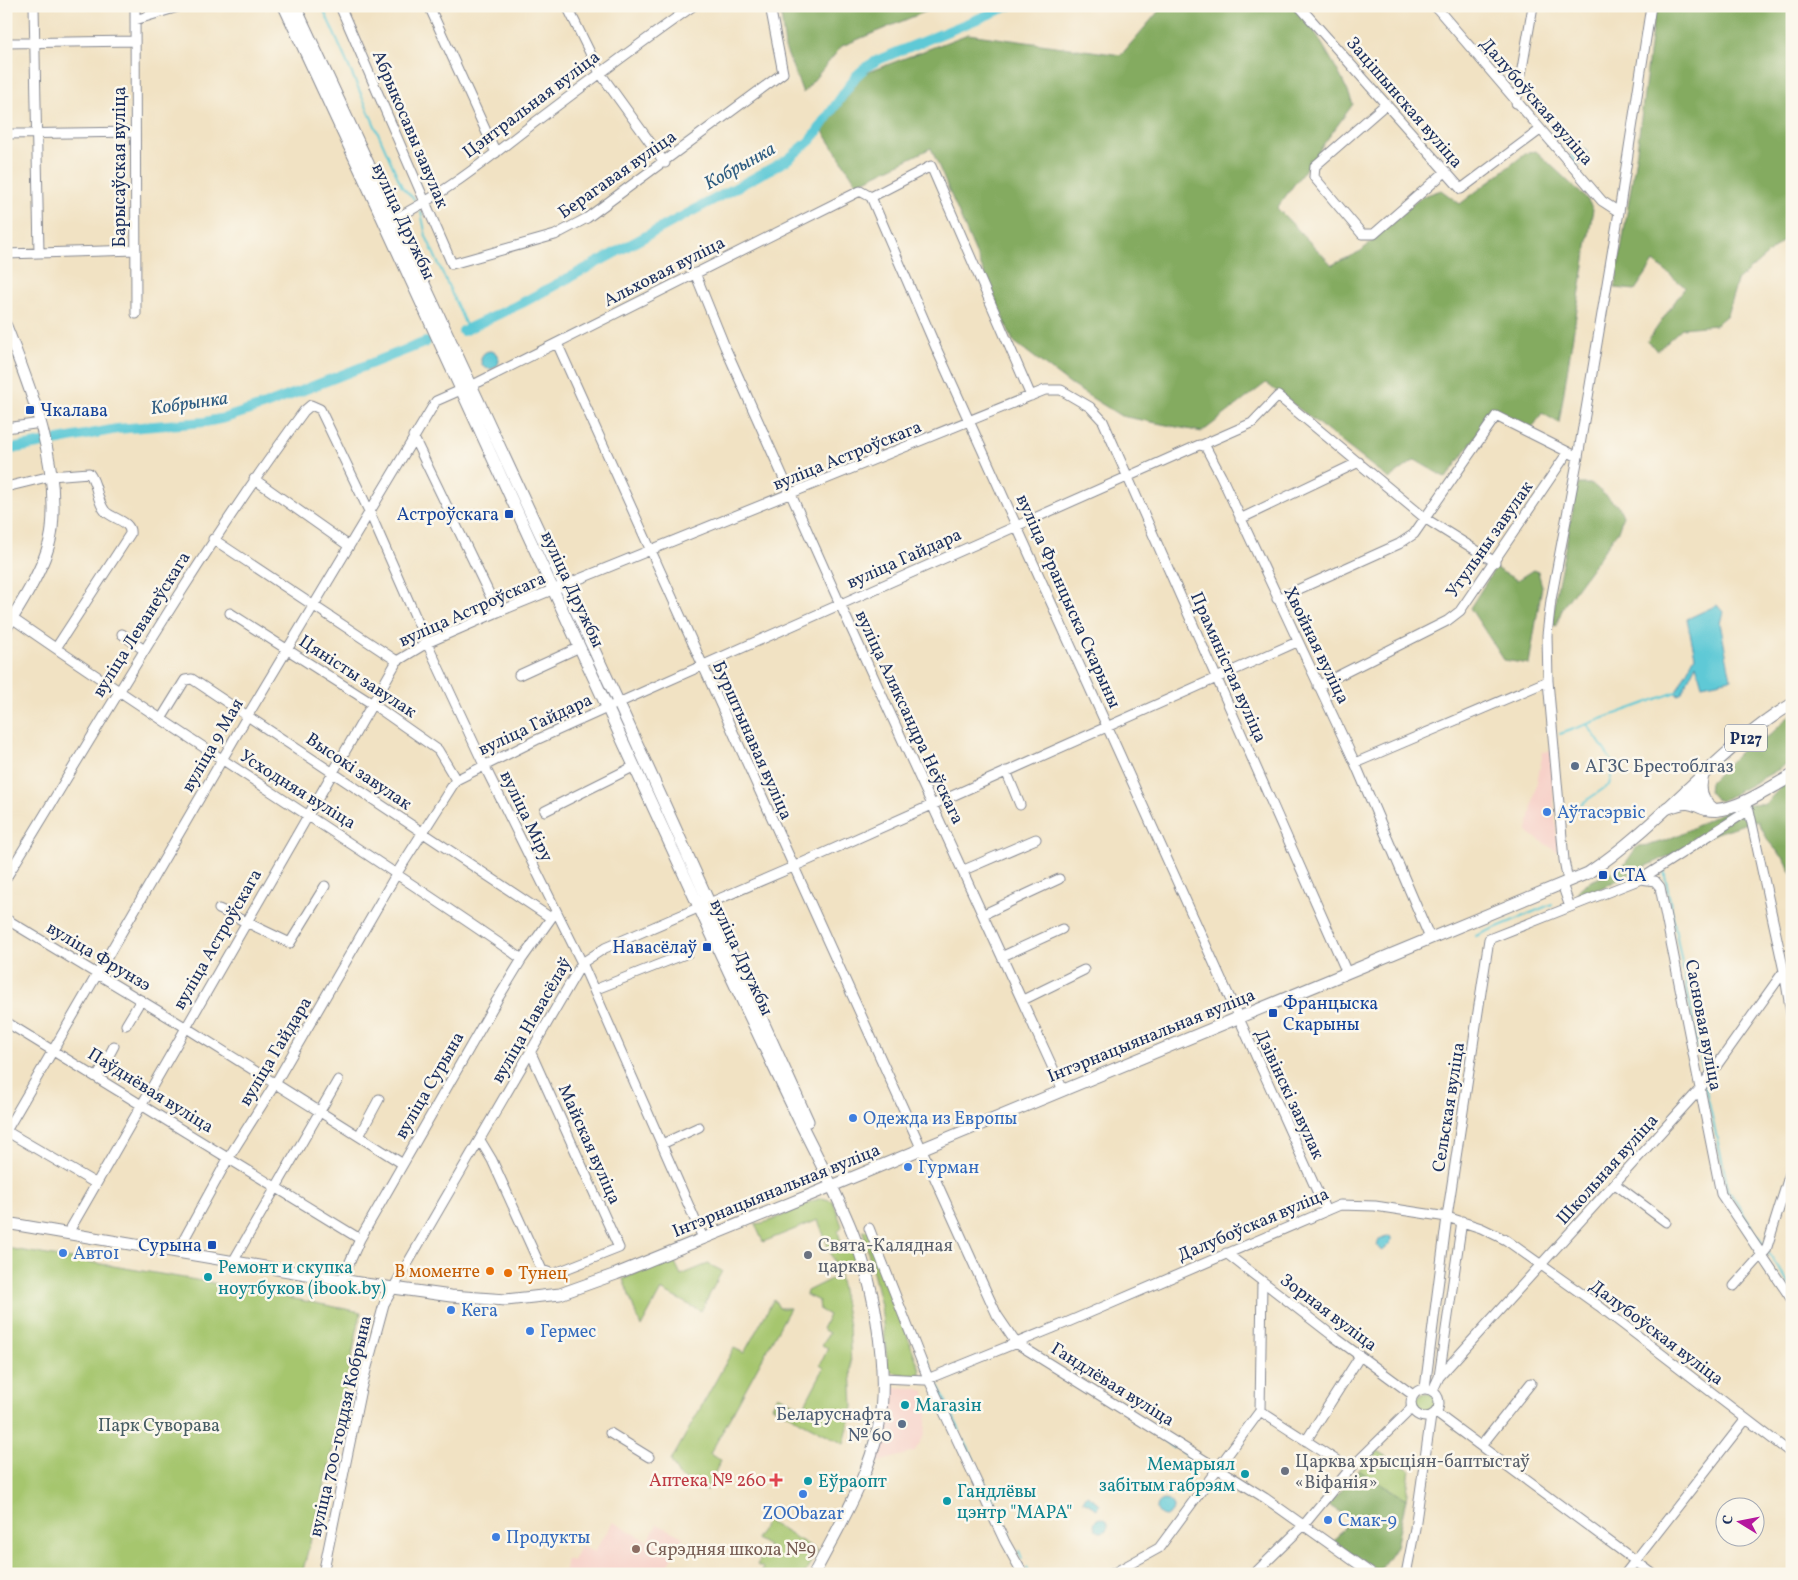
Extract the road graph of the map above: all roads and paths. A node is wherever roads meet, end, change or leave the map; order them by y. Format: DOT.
graph roads {
  1 [pos="34,6"];
  2 [pos="134,6"];
  3 [pos="181,6"];
  4 [pos="284,6"];
  5 [pos="293,6"];
  6 [pos="340,6"];
  7 [pos="429,6"];
  8 [pos="566,6"];
  9 [pos="693,6"];
  10 [pos="770,6"];
  11 [pos="1299,6"];
  12 [pos="1435,6"];
  13 [pos="1533,6"];
  14 [pos="1651,6"];
  15 [pos="680,10"];
  16 [pos="135,20"];
  17 [pos="135,41"];
  18 [pos="6,43"];
  19 [pos="35,43"];
  20 [pos="600,73"];
  21 [pos="1516,103"];
  22 [pos="1386,104"];
  23 [pos="1540,130"];
  24 [pos="134,132"];
  25 [pos="35,133"];
  26 [pos="6,134"];
  27 [pos="496,153"];
  28 [pos="665,162"];
  29 [pos="1445,172"];
  30 [pos="871,197"];
  31 [pos="424,202"];
  32 [pos="1620,212"];
  33 [pos="390,221"];
  34 [pos="136,250"];
  35 [pos="38,253"];
  36 [pos="6,254"];
  37 [pos="452,264"];
  38 [pos="695,273"];
  39 [pos="136,314"];
  40 [pos="6,326"];
  41 [pos="557,343"];
  42 [pos="467,387"];
  43 [pos="1061,390"];
  44 [pos="1031,396"];
  45 [pos="320,409"];
  46 [pos="970,422"];
  47 [pos="41,423"];
  48 [pos="6,428"];
  49 [pos="413,436"];
  50 [pos="1202,445"];
  51 [pos="1568,452"];
  52 [pos="1578,457"];
  53 [pos="1359,462"];
  54 [pos="51,476"];
  55 [pos="1126,476"];
  56 [pos="254,479"];
  57 [pos="6,487"];
  58 [pos="793,494"];
  59 [pos="369,511"];
  60 [pos="1240,519"];
  61 [pos="1426,519"];
  62 [pos="1017,525"];
  63 [pos="213,539"];
  64 [pos="349,546"];
  65 [pos="652,551"];
  66 [pos="1495,562"];
  67 [pos="558,588"];
  68 [pos="1277,599"];
  69 [pos="840,604"];
  70 [pos="314,606"];
  71 [pos="498,612"];
  72 [pos="230,613"];
  73 [pos="8,620"];
  74 [pos="122,634"];
  75 [pos="1297,642"];
  76 [pos="427,643"];
  77 [pos="56,648"];
  78 [pos="584,648"];
  79 [pos="144,650"];
  80 [pos="287,650"];
  81 [pos="397,661"];
  82 [pos="702,666"];
  83 [pos="518,675"];
  84 [pos="1217,678"];
  85 [pos="1548,681"];
  86 [pos="1318,686"];
  87 [pos="118,690"];
  88 [pos="371,703"];
  89 [pos="1792,704"];
  90 [pos="614,706"];
  91 [pos="248,715"];
  92 [pos="161,719"];
  93 [pos="1108,727"];
  94 [pos="222,760"];
  95 [pos="1355,762"];
  96 [pos="484,765"];
  97 [pos="629,769"];
  98 [pos="1006,771"];
  99 [pos="332,772"];
  100 [pos="1703,774"];
  101 [pos="1792,776"];
  102 [pos="456,780"];
  103 [pos="1687,790"];
  104 [pos="931,804"];
  105 [pos="1020,805"];
  106 [pos="1667,808"];
  107 [pos="1715,810"];
  108 [pos="545,811"];
  109 [pos="308,814"];
  110 [pos="422,833"];
  111 [pos="1036,839"];
  112 [pos="793,867"];
  113 [pos="964,870"];
  114 [pos="397,872"];
  115 [pos="6,878"];
  116 [pos="1059,879"];
  117 [pos="1641,879"];
  118 [pos="1565,883"];
  119 [pos="325,886"];
  120 [pos="704,905"];
  121 [pos="1570,907"];
  122 [pos="218,908"];
  123 [pos="984,914"];
  124 [pos="554,915"];
  125 [pos="6,919"];
  126 [pos="246,920"];
  127 [pos="1062,929"];
  128 [pos="1430,938"];
  129 [pos="688,953"];
  130 [pos="1003,956"];
  131 [pos="522,959"];
  132 [pos="582,963"];
  133 [pos="1084,970"];
  134 [pos="1784,971"];
  135 [pos="97,973"];
  136 [pos="1347,974"];
  137 [pos="594,990"];
  138 [pos="142,1000"];
  139 [pos="1023,1000"];
  140 [pos="1238,1018"];
  141 [pos="1792,1019"];
  142 [pos="6,1022"];
  143 [pos="126,1025"];
  144 [pos="185,1027"];
  145 [pos="114,1046"];
  146 [pos="52,1049"];
  147 [pos="531,1053"];
  148 [pos="98,1076"];
  149 [pos="338,1080"];
  150 [pos="276,1084"];
  151 [pos="1700,1089"];
  152 [pos="1063,1090"];
  153 [pos="379,1099"];
  154 [pos="141,1103"];
  155 [pos="320,1112"];
  156 [pos="699,1128"];
  157 [pos="6,1131"];
  158 [pos="358,1136"];
  159 [pos="480,1140"];
  160 [pos="662,1144"];
  161 [pos="922,1148"];
  162 [pos="229,1157"];
  163 [pos="403,1164"];
  164 [pos="1792,1167"];
  165 [pos="95,1184"];
  166 [pos="1615,1184"];
  167 [pos="834,1186"];
  168 [pos="278,1187"];
  169 [pos="1326,1211"];
  170 [pos="1447,1217"];
  171 [pos="1462,1220"];
  172 [pos="6,1222"];
  173 [pos="1666,1222"];
  174 [pos="869,1228"];
  175 [pos="68,1233"];
  176 [pos="703,1238"];
  177 [pos="360,1239"];
  178 [pos="182,1251"];
  179 [pos="1226,1252"];
  180 [pos="234,1260"];
  181 [pos="1541,1266"];
  182 [pos="342,1280"];
  183 [pos="1262,1282"];
  184 [pos="1734,1286"];
  185 [pos="393,1288"];
  186 [pos="1792,1300"];
  187 [pos="1016,1343"];
  188 [pos="1360,1356"];
  189 [pos="1439,1376"];
  190 [pos="882,1378"];
  191 [pos="928,1378"];
  192 [pos="1531,1383"];
  193 [pos="1429,1389"];
  194 [pos="1413,1395"];
  195 [pos="1412,1408"];
  196 [pos="1260,1411"];
  197 [pos="1433,1415"];
  198 [pos="1746,1419"];
  199 [pos="610,1433"];
  200 [pos="1306,1441"];
  201 [pos="1482,1446"];
  202 [pos="1792,1454"];
  203 [pos="649,1457"];
  204 [pos="1216,1468"];
  205 [pos="1350,1469"];
  206 [pos="1303,1526"];
  207 [pos="1635,1561"];
  208 [pos="323,1574"];
  209 [pos="814,1574"];
  210 [pos="1023,1574"];
  211 [pos="1112,1574"];
  212 [pos="1254,1574"];
  213 [pos="1372,1574"];
  214 [pos="1406,1574"];
  215 [pos="1625,1574"];
  216 [pos="1652,1574"];
  1 -- 19 [label="street"];
  2 -- 16 [label="street, Барысаўская вуліца"];
  3 -- 16 [label="street"];
  4 -- 33 [label="main road, вуліца Дружбы"];
  5 -- 33 [label="main road, вуліца Дружбы"];
  6 -- 31 [label="street, Абрыкосавы завулак"];
  7 -- 27 [label="street"];
  8 -- 20 [label="street"];
  9 -- 15 [label="street, Цэнтральная вуліца"];
  10 -- 28 [label="street, Берагавая вуліца"];
  11 -- 22 [label="street, Зацішынская вуліца"];
  12 -- 21 [label="street, Далубоўская вуліца"];
  13 -- 21 [label="street"];
  14 -- 32 [label="street"];
  15 -- 20 [label="street, Цэнтральная вуліца"];
  16 -- 17 [label="street, Барысаўская вуліца"];
  17 -- 19 [label="street"];
  17 -- 24 [label="street, Барысаўская вуліца"];
  18 -- 19 [label="street"];
  19 -- 25 [label="street"];
  20 -- 27 [label="street, Цэнтральная вуліца"];
  20 -- 28 [label="street"];
  21 -- 23 [label="street, Далубоўская вуліца"];
  22 -- 29 [label="street, Зацішынская вуліца"];
  22 -- 29 [label="street"];
  23 -- 29 [label="street, Зацішынская вуліца"];
  23 -- 32 [label="street, Далубоўская вуліца"];
  24 -- 25 [label="street"];
  24 -- 34 [label="street, Барысаўская вуліца"];
  25 -- 26 [label="street"];
  25 -- 35 [label="street"];
  27 -- 31 [label="street, Цэнтральная вуліца"];
  28 -- 37 [label="street, Берагавая вуліца"];
  30 -- 38 [label="street, Альховая вуліца"];
  30 -- 44 [label="street"];
  30 -- 46 [label="street, вуліца Францыска Скарыны"];
  31 -- 33 [label="street, Цэнтральная вуліца"];
  31 -- 37 [label="street, Абрыкосавы завулак"];
  32 -- 52 [label="street"];
  33 -- 42 [label="main road, вуліца Дружбы"];
  33 -- 42 [label="main road, вуліца Дружбы"];
  34 -- 35 [label="street"];
  34 -- 39 [label="street, Барысаўская вуліца"];
  35 -- 36 [label="street"];
  38 -- 41 [label="street, Альховая вуліца"];
  38 -- 58 [label="street, вуліца Аляксандра Неўскага"];
  40 -- 47 [label="main road"];
  41 -- 42 [label="street, Альховая вуліца"];
  41 -- 65 [label="street, Бурштынавая вуліца"];
  42 -- 49 [label="street, вуліца 9 Мая"];
  42 -- 67 [label="main road, вуліца Дружбы"];
  42 -- 67 [label="main road, вуліца Дружбы"];
  43 -- 44 [label="street, вуліца Астроўскага"];
  43 -- 55 [label="street, Прамяністая вуліца"];
  44 -- 46 [label="street, вуліца Астроўскага"];
  45 -- 56 [label="street, вуліца Леванеўскага"];
  45 -- 59 [label="street, вуліца Міру"];
  46 -- 58 [label="street, вуліца Астроўскага"];
  46 -- 62 [label="street, вуліца Францыска Скарыны"];
  47 -- 48 [label="street"];
  47 -- 54 [label="main road"];
  49 -- 59 [label="street, вуліца 9 Мая"];
  49 -- 71 [label="street"];
  50 -- 53 [label="street"];
  50 -- 55 [label="street"];
  50 -- 60 [label="street, Хвойная вуліца"];
  51 -- 52 [label="street"];
  51 -- 61 [label="street"];
  51 -- 66 [label="street, Утульны завулак"];
  52 -- 85 [label="street"];
  53 -- 60 [label="street"];
  53 -- 61 [label="street"];
  54 -- 57 [label="street"];
  54 -- 73 [label="main road"];
  54 -- 77 [label="street"];
  55 -- 62 [label="street, вуліца Гайдара"];
  55 -- 84 [label="street, Прамяністая вуліца"];
  56 -- 63 [label="street, вуліца Леванеўскага"];
  56 -- 64 [label="street"];
  58 -- 65 [label="street, вуліца Астроўскага"];
  58 -- 69 [label="street, вуліца Аляксандра Неўскага"];
  59 -- 64 [label="street, вуліца 9 Мая"];
  59 -- 76 [label="street, вуліца Міру"];
  60 -- 68 [label="street, Хвойная вуліца"];
  61 -- 66 [label="street"];
  61 -- 68 [label="street"];
  62 -- 69 [label="street, вуліца Гайдара"];
  62 -- 93 [label="street, вуліца Францыска Скарыны"];
  63 -- 70 [label="street"];
  63 -- 79 [label="street, вуліца Леванеўскага"];
  64 -- 70 [label="street, вуліца 9 Мая"];
  65 -- 67 [label="street, вуліца Астроўскага"];
  65 -- 82 [label="street, Бурштынавая вуліца"];
  66 -- 86 [label="street, Утульны завулак"];
  67 -- 71 [label="street, вуліца Астроўскага"];
  67 -- 78 [label="main road, вуліца Дружбы"];
  68 -- 75 [label="street, Хвойная вуліца"];
  69 -- 82 [label="street, вуліца Гайдара"];
  69 -- 104 [label="street, вуліца Аляксандра Неўскага"];
  70 -- 80 [label="street, вуліца 9 Мая"];
  70 -- 81 [label="street"];
  71 -- 76 [label="street, вуліца Астроўскага"];
  72 -- 80 [label="street, Цяністы завулак"];
  73 -- 77 [label="street, Усходняя вуліца"];
  74 -- 79 [label="street"];
  75 -- 84 [label="street, вуліца Навасёлаў"];
  75 -- 86 [label="street, Хвойная вуліца"];
  76 -- 81 [label="street, вуліца Астроўскага"];
  76 -- 96 [label="street, вуліца Міру"];
  77 -- 87 [label="street, Усходняя вуліца"];
  78 -- 83 [label="street"];
  78 -- 90 [label="main road, вуліца Дружбы"];
  79 -- 87 [label="street, вуліца Леванеўскага"];
  80 -- 88 [label="street, Цяністы завулак"];
  80 -- 91 [label="street, вуліца 9 Мая"];
  81 -- 88 [label="street, вуліца Астроўскага"];
  82 -- 90 [label="street, вуліца Гайдара"];
  82 -- 112 [label="street, Бурштынавая вуліца"];
  84 -- 93 [label="street, вуліца Навасёлаў"];
  84 -- 136 [label="street, Прамяністая вуліца"];
  85 -- 95 [label="street"];
  85 -- 118 [label="street"];
  86 -- 95 [label="street, Хвойная вуліца"];
  87 -- 92 [label="street, Усходняя вуліца"];
  87 -- 115 [label="street, вуліца Леванеўскага"];
  88 -- 99 [label="street, вуліца Астроўскага"];
  88 -- 102 [label="street, Цяністы завулак"];
  89 -- 100 [label="main road, Р127"];
  90 -- 96 [label="street, вуліца Гайдара"];
  90 -- 120 [label="main road, вуліца Дружбы"];
  90 -- 120 [label="main road, вуліца Дружбы"];
  91 -- 92 [label="street, Высокі завулак"];
  91 -- 94 [label="street, вуліца 9 Мая"];
  91 -- 99 [label="street, Высокі завулак"];
  92 -- 94 [label="street, Усходняя вуліца"];
  93 -- 98 [label="street, вуліца Навасёлаў"];
  93 -- 140 [label="street, вуліца Францыска Скарыны"];
  94 -- 109 [label="street, Усходняя вуліца"];
  94 -- 135 [label="street, вуліца 9 Мая"];
  95 -- 128 [label="street, Хвойная вуліца"];
  96 -- 102 [label="street, вуліца Гайдара"];
  96 -- 124 [label="street, вуліца Міру"];
  97 -- 108 [label="street"];
  98 -- 104 [label="street, вуліца Навасёлаў"];
  98 -- 105 [label="street"];
  99 -- 109 [label="street, вуліца Астроўскага"];
  99 -- 110 [label="street, Высокі завулак"];
  100 -- 103 [label="main road, Р127"];
  100 -- 107 [label="highway"];
  101 -- 107 [label="highway"];
  102 -- 110 [label="street, вуліца Гайдара"];
  103 -- 106 [label="main road, Р127"];
  103 -- 107 [label="highway"];
  104 -- 112 [label="street, вуліца Навасёлаў"];
  104 -- 113 [label="street, вуліца Аляксандра Неўскага"];
  106 -- 107 [label="highway, Р127"];
  106 -- 118 [label="main road, Інтэрнацыянальная вуліца / Р127"];
  109 -- 114 [label="street, Усходняя вуліца"];
  109 -- 126 [label="street, вуліца Астроўскага"];
  110 -- 114 [label="street, вуліца Гайдара"];
  110 -- 124 [label="street, Высокі завулак"];
  111 -- 113 [label="street"];
  112 -- 120 [label="street, вуліца Навасёлаў"];
  112 -- 161 [label="street, Бурштынавая вуліца"];
  113 -- 123 [label="street, вуліца Аляксандра Неўскага"];
  114 -- 131 [label="street, Усходняя вуліца"];
  114 -- 150 [label="street, вуліца Гайдара"];
  116 -- 123 [label="street"];
  117 -- 121 [label="street"];
  117 -- 134 [label="street"];
  117 -- 151 [label="street, Сасновая вуліца"];
  118 -- 121 [label="street"];
  118 -- 128 [label="main road, Інтэрнацыянальная вуліца"];
  119 -- 126 [label="street"];
  120 -- 132 [label="street, вуліца Навасёлаў"];
  120 -- 167 [label="main road, вуліца Дружбы"];
  120 -- 167 [label="main road, вуліца Дружбы"];
  121 -- 170 [label="street, Сельская вуліца"];
  122 -- 126 [label="street"];
  123 -- 130 [label="street, вуліца Аляксандра Неўскага"];
  124 -- 131 [label="street, вуліца Сурына"];
  124 -- 132 [label="street, вуліца Міру"];
  125 -- 135 [label="street, вуліца Фрунзэ"];
  126 -- 144 [label="street, вуліца Астроўскага"];
  127 -- 130 [label="street"];
  128 -- 136 [label="main road, Інтэрнацыянальная вуліца"];
  129 -- 137 [label="street"];
  130 -- 139 [label="street, вуліца Аляксандра Неўскага"];
  131 -- 163 [label="street, вуліца Сурына"];
  132 -- 137 [label="street, вуліца Міру"];
  132 -- 147 [label="street, вуліца Навасёлаў"];
  133 -- 139 [label="street"];
  134 -- 141 [label="street"];
  134 -- 151 [label="street, Школьная вуліца"];
  135 -- 138 [label="street, вуліца Фрунзэ"];
  135 -- 146 [label="street, вуліца 9 Мая"];
  136 -- 140 [label="main road, Інтэрнацыянальная вуліца"];
  137 -- 160 [label="street, вуліца Міру"];
  138 -- 143 [label="street"];
  138 -- 144 [label="street, вуліца Фрунзэ"];
  139 -- 152 [label="street, вуліца Аляксандра Неўскага"];
  140 -- 152 [label="main road, Інтэрнацыянальная вуліца"];
  140 -- 169 [label="street, Дзівінскі завулак"];
  142 -- 146 [label="street, Паўднёвая вуліца"];
  144 -- 150 [label="street, вуліца Фрунзэ"];
  144 -- 154 [label="street, вуліца Астроўскага"];
  145 -- 148 [label="street"];
  146 -- 148 [label="street, Паўднёвая вуліца"];
  146 -- 157 [label="street, вуліца 9 Мая"];
  147 -- 159 [label="street, вуліца Навасёлаў"];
  147 -- 159 [label="street, Майская вуліца"];
  148 -- 154 [label="street, Паўднёвая вуліца"];
  149 -- 155 [label="street"];
  150 -- 155 [label="street, вуліца Фрунзэ"];
  150 -- 162 [label="street, вуліца Гайдара"];
  151 -- 166 [label="street, Школьная вуліца"];
  151 -- 186 [label="street, Сасновая вуліца"];
  152 -- 161 [label="main road, Інтэрнацыянальная вуліца"];
  153 -- 158 [label="street"];
  154 -- 162 [label="street, Паўднёвая вуліца"];
  154 -- 165 [label="street, вуліца Астроўскага"];
  155 -- 158 [label="street, вуліца Фрунзэ"];
  155 -- 168 [label="street"];
  156 -- 160 [label="street"];
  157 -- 165 [label="street"];
  158 -- 163 [label="street, вуліца Фрунзэ"];
  159 -- 185 [label="street, вуліца Навасёлаў"];
  160 -- 176 [label="street, вуліца Міру"];
  161 -- 167 [label="main road, Інтэрнацыянальная вуліца"];
  161 -- 187 [label="street, Гандлёвая вуліца"];
  162 -- 168 [label="street, Паўднёвая вуліца"];
  162 -- 178 [label="street, вуліца Гайдара"];
  163 -- 177 [label="street, вуліца Сурына"];
  164 -- 184 [label="street"];
  165 -- 175 [label="street, вуліца Астроўскага"];
  166 -- 173 [label="street"];
  166 -- 181 [label="street, Школьная вуліца"];
  167 -- 176 [label="main road, Інтэрнацыянальная вуліца"];
  167 -- 190 [label="main road, вуліца Дружбы"];
  168 -- 177 [label="street, Паўднёвая вуліца"];
  168 -- 180 [label="street"];
  169 -- 170 [label="street, Далубоўская вуліца"];
  169 -- 179 [label="street, Далубоўская вуліца"];
  170 -- 171 [label="street, Далубоўская вуліца"];
  170 -- 193 [label="street, Сельская вуліца"];
  171 -- 181 [label="street, Далубоўская вуліца"];
  171 -- 189 [label="street"];
  172 -- 175 [label="main road, Інтэрнацыянальная вуліца"];
  174 -- 191 [label="street"];
  175 -- 178 [label="main road, Інтэрнацыянальная вуліца"];
  176 -- 185 [label="main road, Інтэрнацыянальная вуліца"];
  177 -- 182 [label="street, вуліца Сурына"];
  178 -- 180 [label="main road, Інтэрнацыянальная вуліца"];
  179 -- 183 [label="street, Зорная вуліца"];
  179 -- 187 [label="street, Далубоўская вуліца"];
  180 -- 182 [label="main road, Інтэрнацыянальная вуліца"];
  181 -- 189 [label="street, Школьная вуліца"];
  181 -- 198 [label="street, Далубоўская вуліца"];
  182 -- 185 [label="main road, Інтэрнацыянальная вуліца"];
  183 -- 188 [label="street, Зорная вуліца"];
  183 -- 196 [label="street"];
  185 -- 208 [label="street, вуліца 700-годдзя Кобрына"];
  187 -- 191 [label="street, Далубоўская вуліца"];
  187 -- 204 [label="street, Гандлёвая вуліца"];
  188 -- 194 [label="street, Зорная вуліца"];
  188 -- 200 [label="street"];
  189 -- 193 [label="street"];
  190 -- 191 [label="street, Далубоўская вуліца"];
  190 -- 209 [label="main road, вуліца Дружбы"];
  191 -- 210 [label="street"];
  192 -- 201 [label="street"];
  193 -- 194 [label="street"];
  193 -- 197 [label="street"];
  194 -- 195 [label="street"];
  195 -- 197 [label="street"];
  195 -- 205 [label="street"];
  196 -- 200 [label="street"];
  196 -- 204 [label="street"];
  197 -- 201 [label="street"];
  197 -- 214 [label="street"];
  198 -- 202 [label="street, Далубоўская вуліца"];
  198 -- 207 [label="street"];
  199 -- 203 [label="street"];
  200 -- 205 [label="street"];
  201 -- 207 [label="street"];
  204 -- 206 [label="street, Гандлёвая вуліца"];
  204 -- 211 [label="street"];
  205 -- 206 [label="street"];
  206 -- 212 [label="street"];
  206 -- 213 [label="street, Гандлёвая вуліца"];
  207 -- 215 [label="street"];
  207 -- 216 [label="street"];
}
